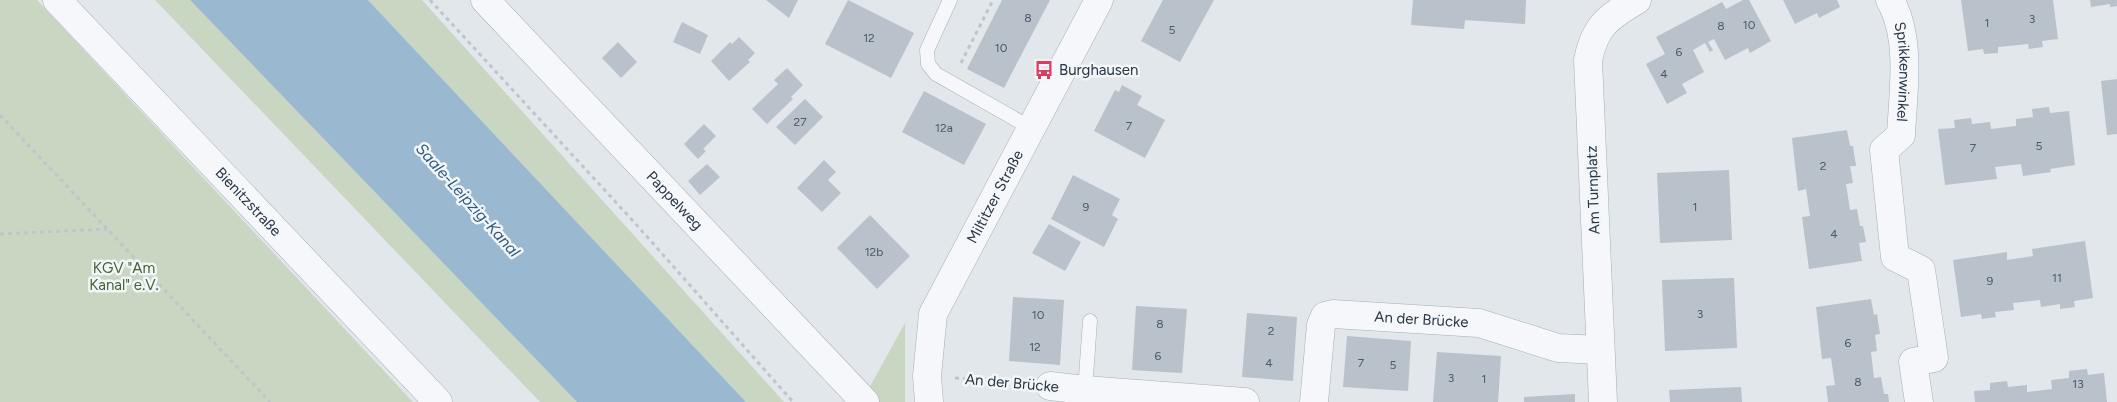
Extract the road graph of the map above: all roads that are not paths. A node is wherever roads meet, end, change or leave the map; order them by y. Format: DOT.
graph roads {
  1 [pos="57,0"];
  2 [pos="485,0"];
  3 [pos="1099,0"];
  4 [pos="1637,0"];
  5 [pos="1890,0"];
  6 [pos="948,1"];
  7 [pos="1031,128"];
  8 [pos="1090,321"];
  9 [pos="1600,350"];
  10 [pos="1050,386"];
  11 [pos="928,389"];
  12 [pos="1085,390"];
  13 [pos="438,402"];
  14 [pos="865,402"];
  15 [pos="1245,402"];
  16 [pos="1314,402"];
  17 [pos="1603,402"];
  18 [pos="1919,402"];
  1 -- 13 [label="street, Bienitzstraße"];
  2 -- 14 [label="street, Pappelweg"];
  3 -- 7 [label="street, Miltitzer Straße"];
  4 -- 9 [label="street, Am Turnplatz"];
  5 -- 18 [label="street, Sprikkenwinkel"];
  6 -- 7 [label="lane"];
  7 -- 11 [label="street, Miltitzer Straße"];
  8 -- 12 [label="lane"];
  9 -- 16 [label="street, An der Brücke"];
  9 -- 17 [label="street, Am Turnplatz"];
  10 -- 12 [label="street, An der Brücke"];
  12 -- 15 [label="street, An der Brücke"];
}
